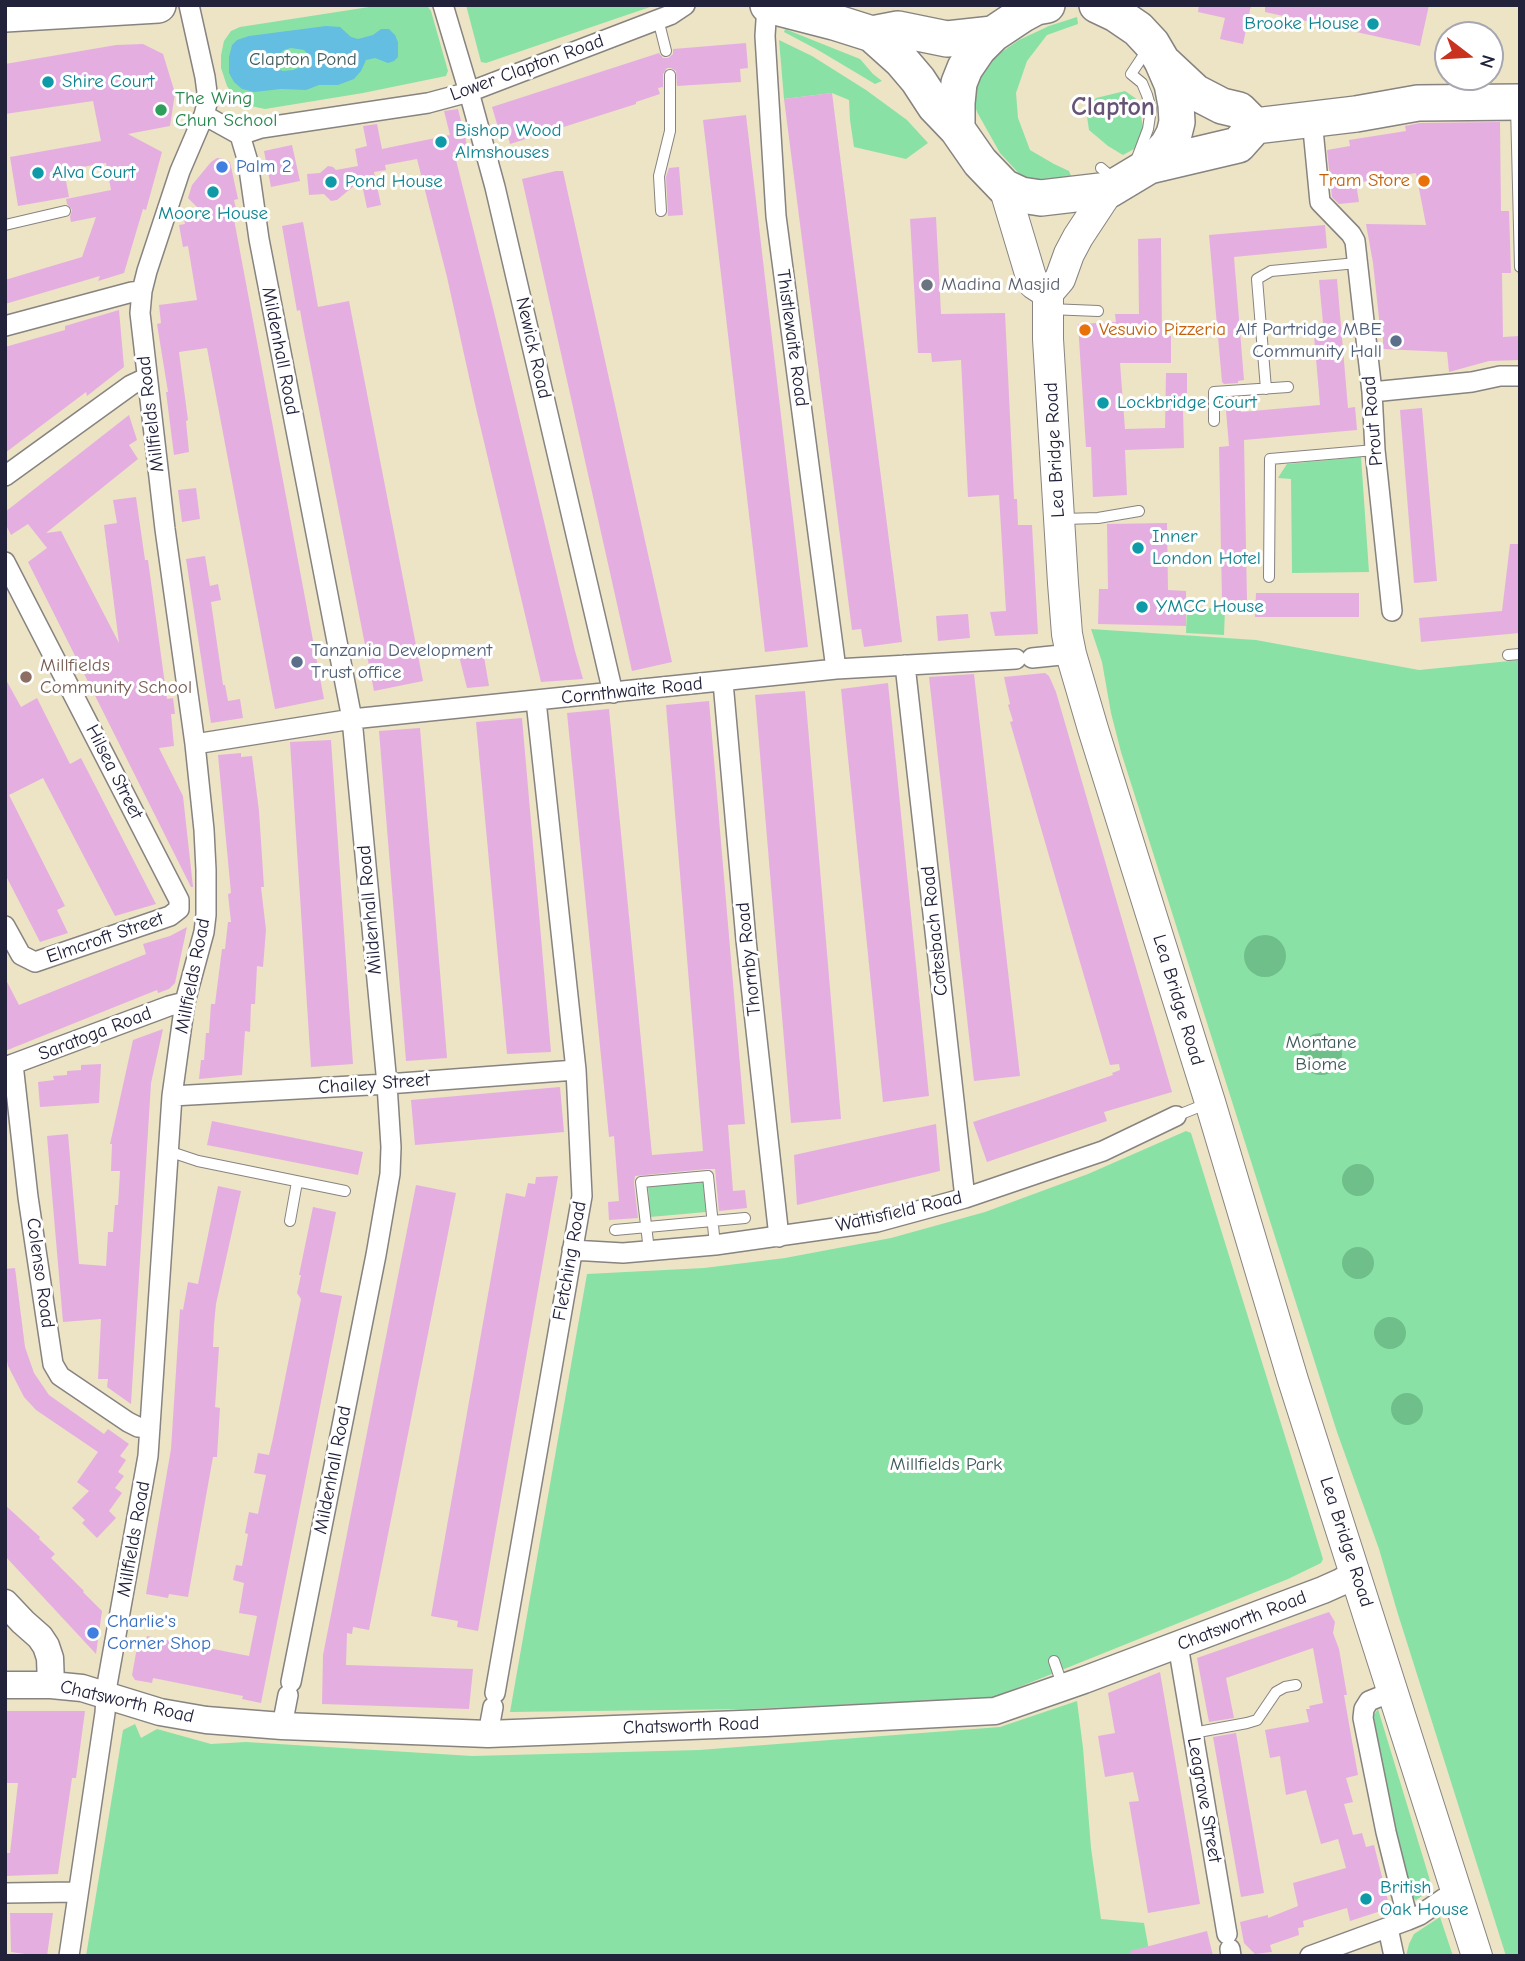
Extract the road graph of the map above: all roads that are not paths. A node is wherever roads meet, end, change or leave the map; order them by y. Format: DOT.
graph roads {
  1 [pos="158,5"];
  2 [pos="189,5"];
  3 [pos="443,5"];
  4 [pos="685,5"];
  5 [pos="768,5"];
  6 [pos="1097,5"];
  7 [pos="1040,6"];
  8 [pos="5,14"];
  9 [pos="658,19"];
  10 [pos="1142,33"];
  11 [pos="872,34"];
  12 [pos="993,34"];
  13 [pos="666,51"];
  14 [pos="670,75"];
  15 [pos="469,92"];
  16 [pos="1518,102"];
  17 [pos="204,116"];
  18 [pos="1312,119"];
  19 [pos="1255,126"];
  20 [pos="957,129"];
  21 [pos="240,135"];
  22 [pos="1121,177"];
  23 [pos="1004,187"];
  24 [pos="65,211"];
  25 [pos="660,211"];
  26 [pos="5,225"];
  27 [pos="1357,263"];
  28 [pos="1520,267"];
  29 [pos="142,291"];
  30 [pos="1048,301"];
  31 [pos="1098,311"];
  32 [pos="5,326"];
  33 [pos="1520,376"];
  34 [pos="146,378"];
  35 [pos="1288,387"];
  36 [pos="1266,388"];
  37 [pos="1372,392"];
  38 [pos="1214,421"];
  39 [pos="1375,450"];
  40 [pos="5,476"];
  41 [pos="1139,511"];
  42 [pos="1059,520"];
  43 [pos="5,562"];
  44 [pos="1269,577"];
  45 [pos="1392,611"];
  46 [pos="1071,654"];
  47 [pos="905,665"];
  48 [pos="836,669"];
  49 [pos="723,682"];
  50 [pos="613,693"];
  51 [pos="536,701"];
  52 [pos="352,719"];
  53 [pos="195,744"];
  54 [pos="179,909"];
  55 [pos="5,926"];
  56 [pos="186,1002"];
  57 [pos="9,1066"];
  58 [pos="576,1070"];
  59 [pos="387,1084"];
  60 [pos="172,1096"];
  61 [pos="1210,1102"];
  62 [pos="1176,1116"];
  63 [pos="167,1151"];
  64 [pos="297,1182"];
  65 [pos="345,1191"];
  66 [pos="965,1198"];
  67 [pos="745,1218"];
  68 [pos="290,1221"];
  69 [pos="712,1221"];
  70 [pos="646,1227"];
  71 [pos="615,1230"];
  72 [pos="779,1237"];
  73 [pos="715,1245"];
  74 [pos="572,1250"];
  75 [pos="649,1251"];
  76 [pos="150,1428"];
  77 [pos="1356,1573"];
  78 [pos="5,1602"];
  79 [pos="1178,1645"];
  80 [pos="1054,1661"];
  81 [pos="5,1685"];
  82 [pos="51,1685"];
  83 [pos="1296,1685"];
  84 [pos="1063,1687"];
  85 [pos="1394,1691"];
  86 [pos="107,1695"];
  87 [pos="282,1726"];
  88 [pos="1193,1733"];
  89 [pos="488,1734"];
  90 [pos="77,1892"];
  91 [pos="5,1893"];
  92 [pos="1457,1894"];
  93 [pos="1408,1920"];
  94 [pos="1388,1928"];
  95 [pos="1229,1946"];
  96 [pos="69,1956"];
  97 [pos="1310,1956"];
  98 [pos="1394,1956"];
  99 [pos="1477,1956"];
  1 -- 8 [label="highway"];
  2 -- 17 [label="street, Millfields Road"];
  3 -- 15 [label="street, Newick Road"];
  4 -- 9 [label="street, Lower Clapton Road"];
  5 -- 11 [label="highway"];
  5 -- 48 [label="street, Thistlewaite Road"];
  6 -- 10 [label="highway"];
  7 -- 12 [label="highway"];
  9 -- 13 [label="lane"];
  9 -- 15 [label="street, Lower Clapton Road"];
  10 -- 19 [label="highway"];
  10 -- 22 [label="highway"];
  11 -- 12 [label="highway"];
  11 -- 20 [label="highway"];
  12 -- 20 [label="highway"];
  14 -- 25 [label="lane"];
  15 -- 21 [label="street, Lower Clapton Road"];
  15 -- 50 [label="street, Newick Road"];
  16 -- 18 [label="highway"];
  16 -- 28 [label="lane"];
  17 -- 21 [label="street"];
  17 -- 29 [label="street, Millfields Road"];
  18 -- 19 [label="highway"];
  18 -- 27 [label="street, Prout Road"];
  19 -- 22 [label="highway"];
  20 -- 23 [label="highway"];
  21 -- 52 [label="street, Mildenhall Road"];
  22 -- 23 [label="highway"];
  22 -- 30 [label="main road"];
  23 -- 30 [label="main road"];
  24 -- 26 [label="lane"];
  27 -- 36 [label="lane"];
  27 -- 37 [label="street, Prout Road"];
  29 -- 32 [label="street"];
  29 -- 34 [label="street, Millfields Road"];
  30 -- 31 [label="lane"];
  30 -- 42 [label="main road, Lea Bridge Road"];
  33 -- 37 [label="street"];
  34 -- 40 [label="street"];
  34 -- 53 [label="street, Millfields Road"];
  35 -- 36 [label="lane"];
  36 -- 38 [label="lane"];
  37 -- 39 [label="street, Prout Road"];
  39 -- 44 [label="lane"];
  39 -- 45 [label="street, Prout Road"];
  41 -- 42 [label="lane"];
  42 -- 46 [label="main road, Lea Bridge Road"];
  43 -- 54 [label="street, Hilsea Street"];
  46 -- 47 [label="street, Cornthwaite Road"];
  46 -- 61 [label="main road, Lea Bridge Road"];
  47 -- 48 [label="street, Cornthwaite Road"];
  47 -- 66 [label="street, Cotesbach Road"];
  48 -- 49 [label="street, Cornthwaite Road"];
  49 -- 50 [label="street, Cornthwaite Road"];
  49 -- 72 [label="street, Thornby Road"];
  50 -- 51 [label="street, Cornthwaite Road"];
  51 -- 52 [label="street, Cornthwaite Road"];
  51 -- 58 [label="street, Fletching Road"];
  52 -- 53 [label="street, Cornthwaite Road"];
  52 -- 59 [label="street, Mildenhall Road"];
  53 -- 56 [label="street, Millfields Road"];
  54 -- 55 [label="street, Elmcroft Street"];
  56 -- 57 [label="street, Saratoga Road"];
  56 -- 60 [label="street, Millfields Road"];
  57 -- 76 [label="street, Colenso Road"];
  58 -- 59 [label="street, Chailey Street"];
  58 -- 74 [label="street, Fletching Road"];
  59 -- 60 [label="street, Chailey Street"];
  59 -- 87 [label="street, Mildenhall Road"];
  60 -- 63 [label="street, Millfields Road"];
  61 -- 62 [label="lane, Wattisfield Road"];
  61 -- 77 [label="main road, Lea Bridge Road"];
  62 -- 66 [label="street, Wattisfield Road"];
  63 -- 64 [label="lane"];
  63 -- 76 [label="street, Millfields Road"];
  64 -- 65 [label="lane"];
  64 -- 68 [label="lane"];
  66 -- 72 [label="street, Wattisfield Road"];
  67 -- 69 [label="lane"];
  69 -- 70 [label="lane"];
  69 -- 70 [label="lane"];
  69 -- 73 [label="lane"];
  70 -- 71 [label="lane"];
  70 -- 75 [label="lane"];
  72 -- 73 [label="street, Wattisfield Road"];
  73 -- 75 [label="street, Wattisfield Road"];
  74 -- 75 [label="street, Wattisfield Road"];
  74 -- 89 [label="street, Fletching Road"];
  76 -- 86 [label="street, Millfields Road"];
  77 -- 79 [label="street, Chatsworth Road"];
  77 -- 85 [label="main road, Lea Bridge Road"];
  78 -- 82 [label="street"];
  79 -- 84 [label="street, Chatsworth Road"];
  79 -- 88 [label="street, Leagrave Street"];
  80 -- 84 [label="lane"];
  81 -- 82 [label="street, Chatsworth Road"];
  82 -- 86 [label="street, Chatsworth Road"];
  83 -- 88 [label="lane"];
  84 -- 89 [label="street, Chatsworth Road"];
  85 -- 92 [label="main road, Lea Bridge Road"];
  85 -- 93 [label="street"];
  86 -- 87 [label="street, Chatsworth Road"];
  86 -- 90 [label="street, Millfields Road"];
  87 -- 89 [label="street, Chatsworth Road"];
  88 -- 95 [label="street, Leagrave Street"];
  90 -- 91 [label="street"];
  90 -- 96 [label="street, Millfields Road"];
  92 -- 93 [label="street"];
  92 -- 99 [label="main road, Lea Bridge Road"];
  93 -- 94 [label="street"];
  94 -- 97 [label="street"];
  94 -- 98 [label="street"];
}
